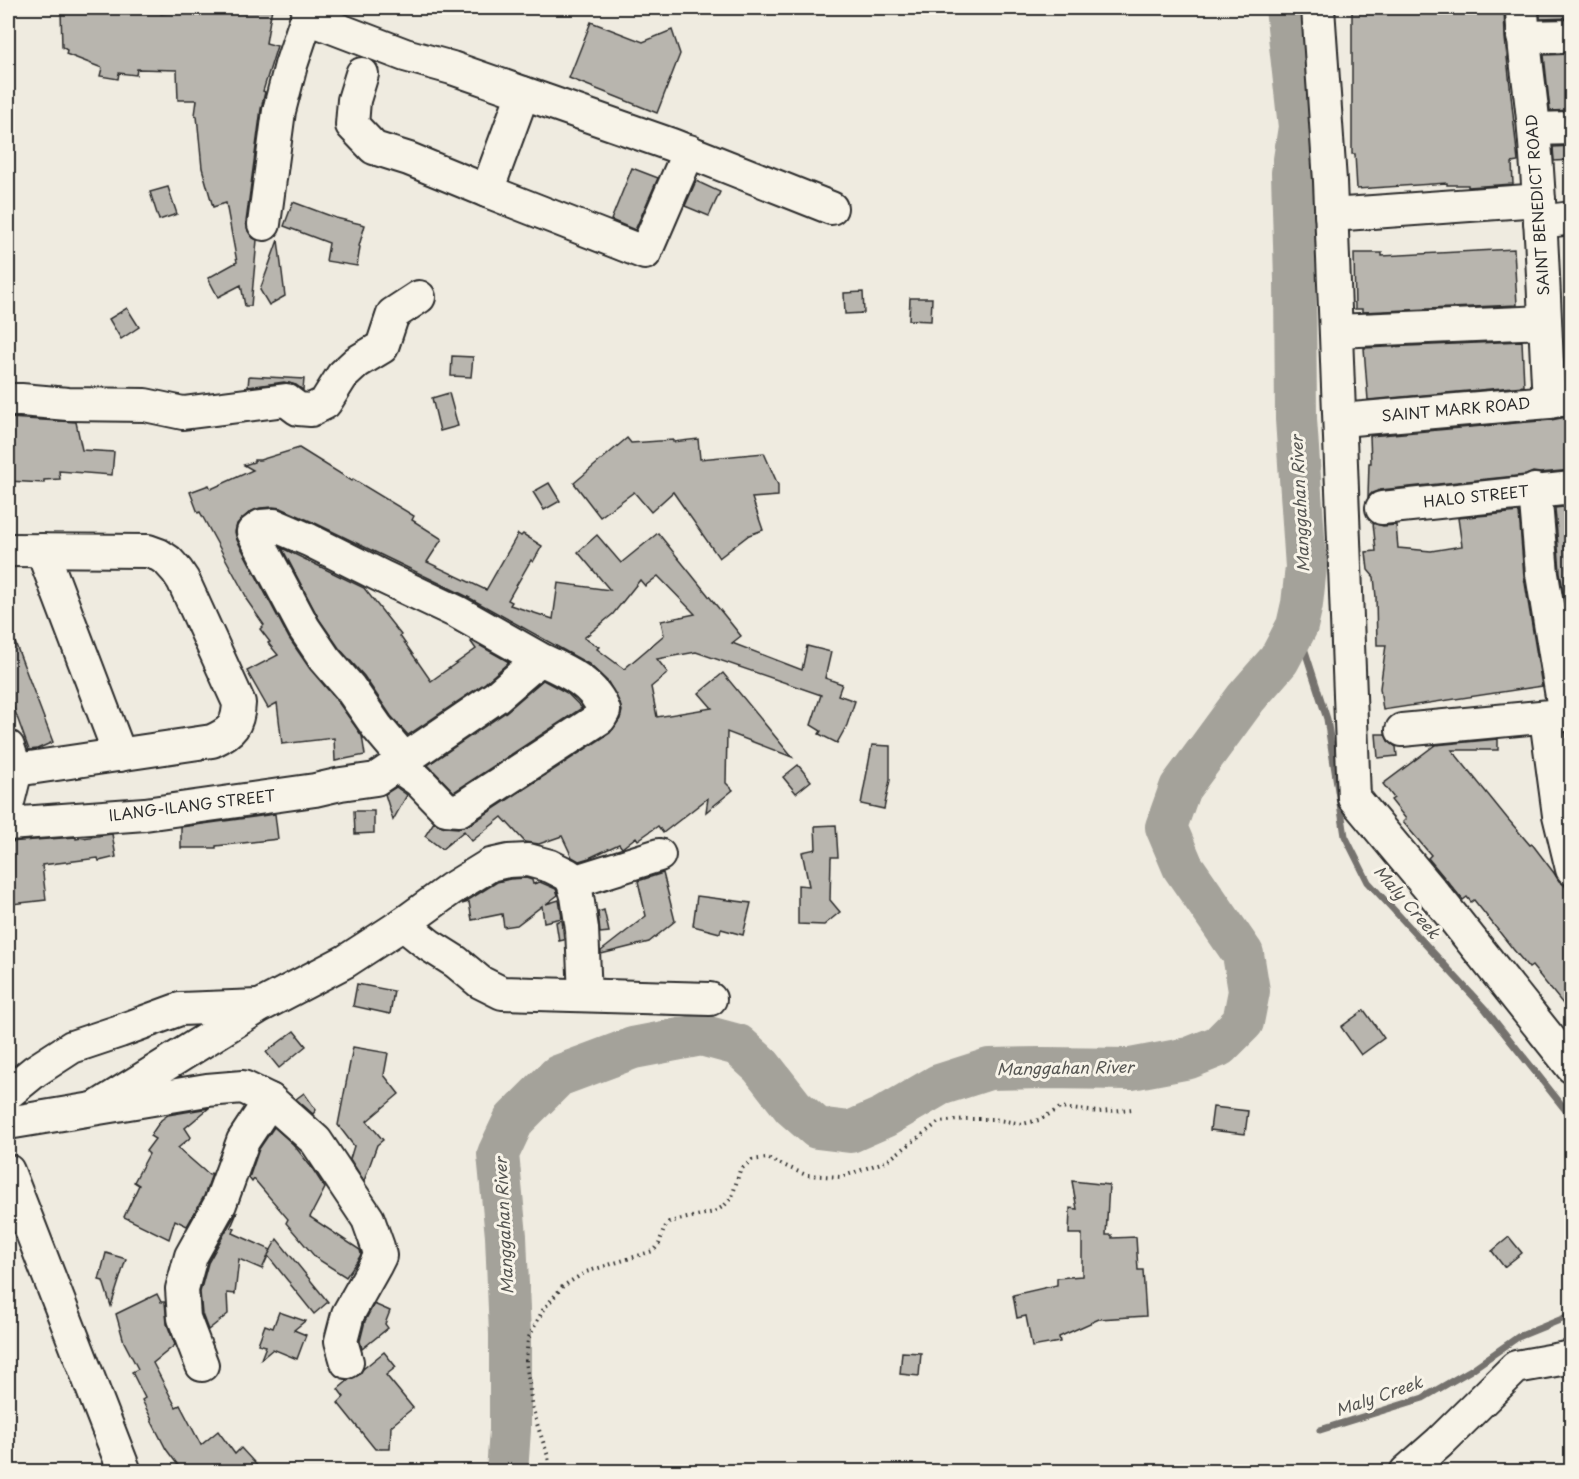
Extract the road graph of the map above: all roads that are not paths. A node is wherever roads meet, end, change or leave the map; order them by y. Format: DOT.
graph roads {
  1 [pos="1318,8"];
  2 [pos="309,13"];
  3 [pos="1522,22"];
  4 [pos="1572,36"];
  5 [pos="362,74"];
  6 [pos="523,93"];
  7 [pos="1572,128"];
  8 [pos="1534,129"];
  9 [pos="689,151"];
  10 [pos="487,191"];
  11 [pos="831,208"];
  12 [pos="1540,211"];
  13 [pos="1331,215"];
  14 [pos="1572,219"];
  15 [pos="264,224"];
  16 [pos="419,297"];
  17 [pos="1545,322"];
  18 [pos="1336,331"];
  19 [pos="8,400"];
  20 [pos="1560,400"];
  21 [pos="1341,420"];
  22 [pos="1572,488"];
  23 [pos="1535,490"];
  24 [pos="1382,508"];
  25 [pos="8,550"];
  26 [pos="42,550"];
  27 [pos="540,658"];
  28 [pos="1561,716"];
  29 [pos="1402,730"];
  30 [pos="120,755"];
  31 [pos="12,758"];
  32 [pos="405,760"];
  33 [pos="8,802"];
  34 [pos="8,824"];
  35 [pos="659,855"];
  36 [pos="1572,869"];
  37 [pos="573,882"];
  38 [pos="403,924"];
  39 [pos="585,995"];
  40 [pos="710,999"];
  41 [pos="260,1006"];
  42 [pos="1572,1067"];
  43 [pos="8,1093"];
  44 [pos="270,1100"];
  45 [pos="96,1108"];
  46 [pos="8,1123"];
  47 [pos="8,1171"];
  48 [pos="1572,1358"];
  49 [pos="347,1362"];
  50 [pos="202,1365"];
  51 [pos="125,1472"];
  52 [pos="1406,1472"];
  1 -- 13 [label="street"];
  2 -- 6 [label="street"];
  2 -- 15 [label="street"];
  3 -- 4 [label="street"];
  3 -- 8 [label="street, SAINT BENEDICT ROAD"];
  5 -- 10 [label="street"];
  6 -- 9 [label="street"];
  6 -- 10 [label="street"];
  7 -- 8 [label="street"];
  8 -- 12 [label="street, SAINT BENEDICT ROAD"];
  9 -- 10 [label="street"];
  9 -- 11 [label="street"];
  12 -- 13 [label="street"];
  12 -- 14 [label="street"];
  12 -- 17 [label="street, SAINT BENEDICT ROAD"];
  13 -- 18 [label="street"];
  16 -- 19 [label="street"];
  17 -- 18 [label="street"];
  17 -- 20 [label="street, SAINT BENEDICT ROAD"];
  18 -- 21 [label="street"];
  20 -- 21 [label="street, SAINT MARK ROAD"];
  21 -- 42 [label="street"];
  22 -- 23 [label="street, HALO STREET"];
  23 -- 24 [label="street, HALO STREET"];
  23 -- 28 [label="street"];
  25 -- 26 [label="street"];
  26 -- 30 [label="street"];
  26 -- 30 [label="street"];
  27 -- 32 [label="street"];
  27 -- 32 [label="street"];
  27 -- 32 [label="street"];
  28 -- 29 [label="street"];
  28 -- 36 [label="street"];
  30 -- 31 [label="street"];
  31 -- 33 [label="street"];
  32 -- 34 [label="street, ILANG-ILANG STREET"];
  35 -- 37 [label="street"];
  37 -- 38 [label="street"];
  37 -- 39 [label="street"];
  38 -- 39 [label="street"];
  38 -- 41 [label="street"];
  39 -- 40 [label="street"];
  41 -- 43 [label="street"];
  41 -- 45 [label="street"];
  44 -- 45 [label="street"];
  44 -- 49 [label="street"];
  44 -- 50 [label="street"];
  45 -- 46 [label="street"];
  47 -- 51 [label="street"];
  48 -- 52 [label="street"];
}
